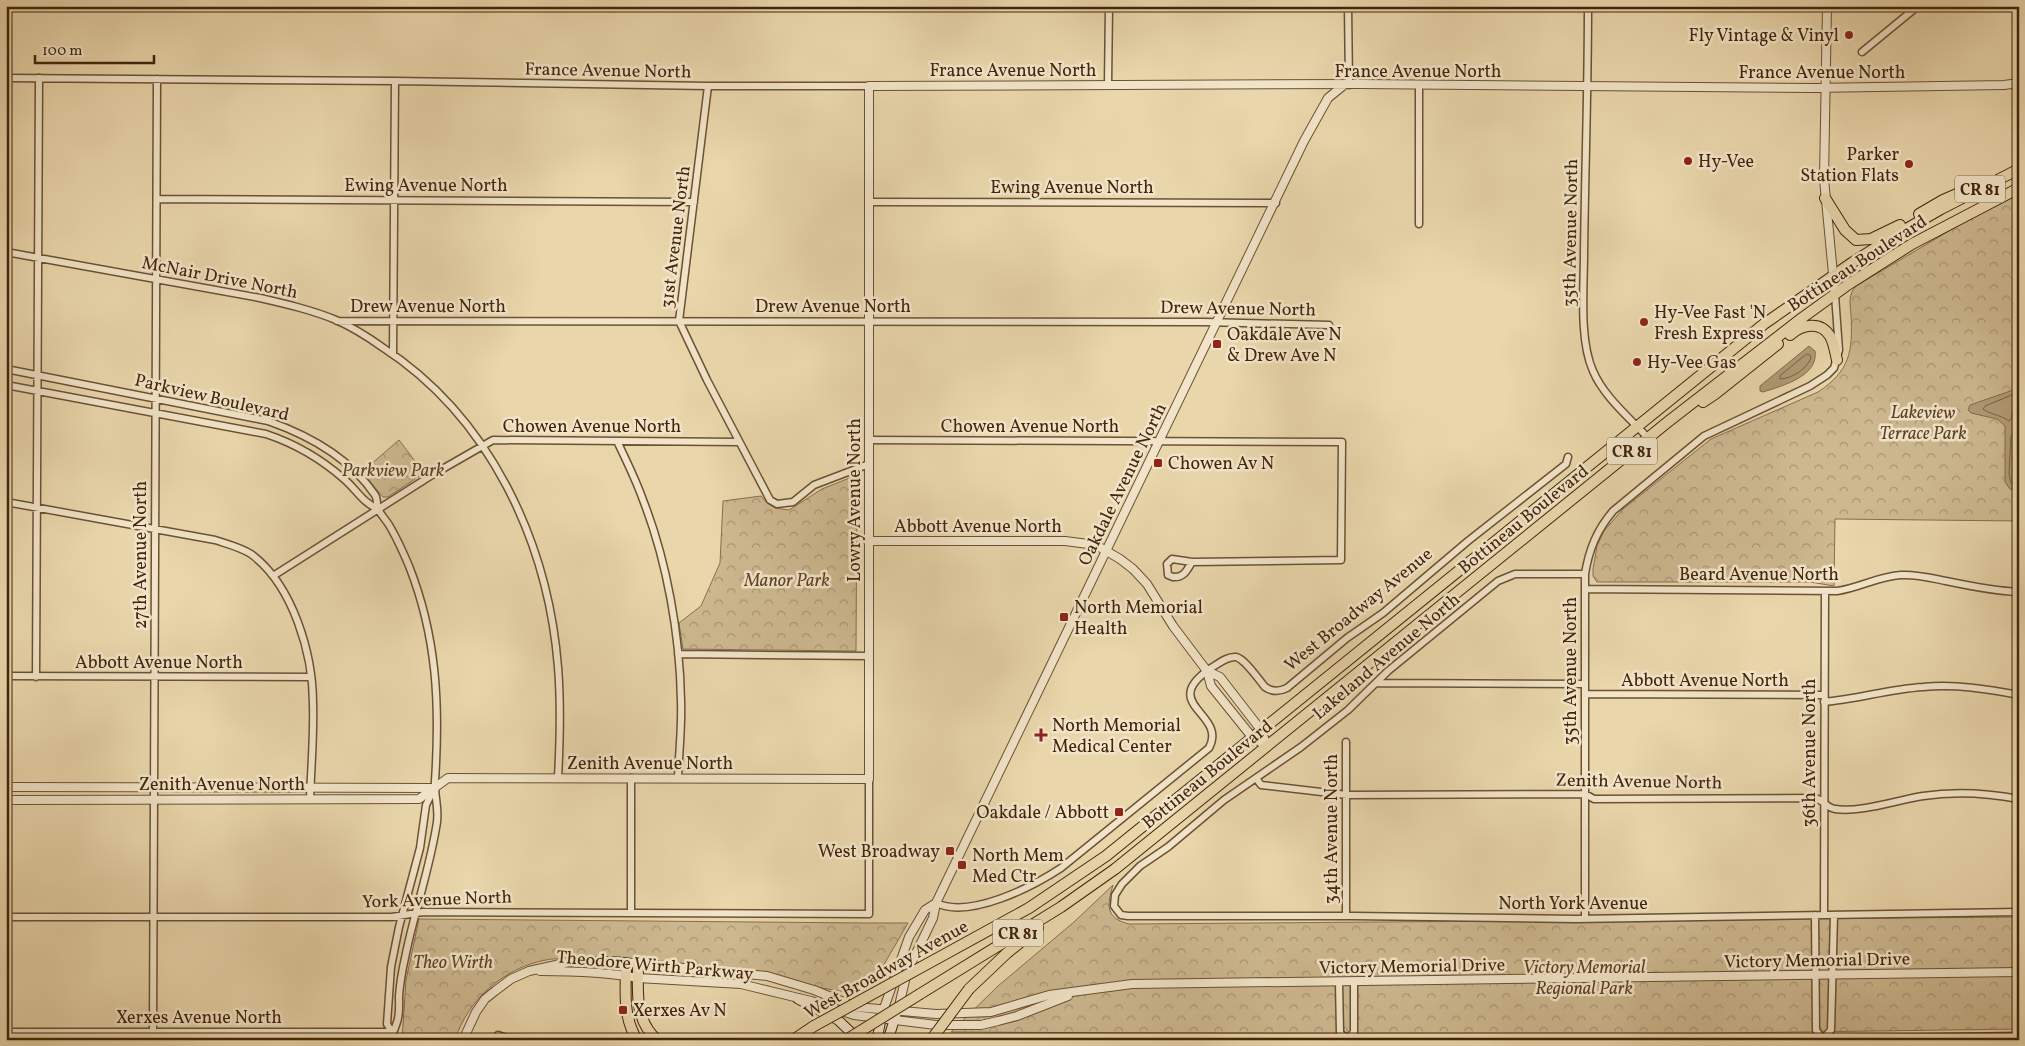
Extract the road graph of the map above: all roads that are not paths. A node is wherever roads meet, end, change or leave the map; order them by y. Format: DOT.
graph roads {
  1 [pos="1109,6"];
  2 [pos="1348,6"];
  3 [pos="1588,6"];
  4 [pos="1827,6"];
  5 [pos="1918,6"];
  6 [pos="1862,52"];
  7 [pos="6,78"];
  8 [pos="39,78"];
  9 [pos="157,79"];
  10 [pos="395,81"];
  11 [pos="2019,83"];
  12 [pos="1108,85"];
  13 [pos="1346,85"];
  14 [pos="1420,85"];
  15 [pos="708,86"];
  16 [pos="869,86"];
  17 [pos="1588,87"];
  18 [pos="1826,87"];
  19 [pos="2019,169"];
  20 [pos="2007,175"];
  21 [pos="2019,188"];
  22 [pos="1825,198"];
  23 [pos="157,199"];
  24 [pos="394,200"];
  25 [pos="694,202"];
  26 [pos="869,202"];
  27 [pos="1276,203"];
  28 [pos="1418,224"];
  29 [pos="6,252"];
  30 [pos="38,257"];
  31 [pos="1833,276"];
  32 [pos="156,279"];
  33 [pos="1835,295"];
  34 [pos="393,320"];
  35 [pos="338,321"];
  36 [pos="679,321"];
  37 [pos="869,321"];
  38 [pos="1216,323"];
  39 [pos="1329,324"];
  40 [pos="393,354"];
  41 [pos="1837,360"];
  42 [pos="6,370"];
  43 [pos="38,375"];
  44 [pos="6,385"];
  45 [pos="38,391"];
  46 [pos="156,398"];
  47 [pos="156,412"];
  48 [pos="1670,421"];
  49 [pos="1637,426"];
  50 [pos="1648,438"];
  51 [pos="869,440"];
  52 [pos="617,441"];
  53 [pos="738,442"];
  54 [pos="1160,442"];
  55 [pos="483,445"];
  56 [pos="1568,457"];
  57 [pos="869,464"];
  58 [pos="6,502"];
  59 [pos="37,508"];
  60 [pos="378,509"];
  61 [pos="155,530"];
  62 [pos="868,540"];
  63 [pos="1106,551"];
  64 [pos="1192,562"];
  65 [pos="1585,574"];
  66 [pos="273,576"];
  67 [pos="1585,590"];
  68 [pos="1825,591"];
  69 [pos="2019,592"];
  70 [pos="678,654"];
  71 [pos="868,656"];
  72 [pos="1207,671"];
  73 [pos="6,676"];
  74 [pos="36,676"];
  75 [pos="154,677"];
  76 [pos="311,677"];
  77 [pos="1376,683"];
  78 [pos="1585,684"];
  79 [pos="1585,694"];
  80 [pos="2019,695"];
  81 [pos="1824,698"];
  82 [pos="1261,730"];
  83 [pos="1252,738"];
  84 [pos="1346,742"];
  85 [pos="1267,746"];
  86 [pos="558,777"];
  87 [pos="678,777"];
  88 [pos="631,778"];
  89 [pos="1256,778"];
  90 [pos="868,779"];
  91 [pos="6,787"];
  92 [pos="37,787"];
  93 [pos="154,788"];
  94 [pos="310,788"];
  95 [pos="435,788"];
  96 [pos="1347,794"];
  97 [pos="1585,794"];
  98 [pos="154,799"];
  99 [pos="310,799"];
  100 [pos="2019,799"];
  101 [pos="6,800"];
  102 [pos="37,800"];
  103 [pos="1825,803"];
  104 [pos="1119,845"];
  105 [pos="1115,869"];
  106 [pos="1087,888"];
  107 [pos="936,903"];
  108 [pos="631,912"];
  109 [pos="2019,912"];
  110 [pos="415,913"];
  111 [pos="868,914"];
  112 [pos="403,915"];
  113 [pos="1815,915"];
  114 [pos="1824,915"];
  115 [pos="1834,915"];
  116 [pos="1128,916"];
  117 [pos="1346,916"];
  118 [pos="6,917"];
  119 [pos="153,917"];
  120 [pos="1585,919"];
  121 [pos="626,963"];
  122 [pos="638,964"];
  123 [pos="529,971"];
  124 [pos="2019,972"];
  125 [pos="1815,974"];
  126 [pos="1832,974"];
  127 [pos="626,976"];
  128 [pos="638,978"];
  129 [pos="1339,982"];
  130 [pos="1354,982"];
  131 [pos="1076,992"];
  132 [pos="798,999"];
  133 [pos="884,1010"];
  134 [pos="898,1011"];
  135 [pos="881,1019"];
  136 [pos="894,1021"];
  137 [pos="6,1032"];
  138 [pos="153,1032"];
  139 [pos="392,1032"];
  140 [pos="804,1032"];
  141 [pos="498,1035"];
  142 [pos="2019,1036"];
  143 [pos="392,1040"];
  144 [pos="463,1040"];
  145 [pos="618,1040"];
  146 [pos="637,1040"];
  147 [pos="658,1040"];
  148 [pos="785,1040"];
  149 [pos="793,1040"];
  150 [pos="846,1040"];
  151 [pos="859,1040"];
  152 [pos="877,1040"];
  153 [pos="888,1040"];
  154 [pos="931,1040"];
  155 [pos="965,1040"];
  156 [pos="1106,1040"];
  157 [pos="1347,1040"];
  158 [pos="1583,1040"];
  159 [pos="1823,1040"];
  1 -- 12 [label="street"];
  2 -- 13 [label="street"];
  3 -- 17 [label="street, 35th Avenue North"];
  4 -- 18 [label="street"];
  5 -- 6 [label="street"];
  7 -- 8 [label="street, France Avenue North"];
  8 -- 9 [label="street, France Avenue North"];
  8 -- 30 [label="street"];
  9 -- 10 [label="street, France Avenue North"];
  9 -- 23 [label="street, 27th Avenue North"];
  10 -- 15 [label="street, France Avenue North"];
  10 -- 24 [label="street"];
  11 -- 18 [label="street, France Avenue North"];
  12 -- 13 [label="street, France Avenue North"];
  12 -- 16 [label="street, France Avenue North"];
  13 -- 14 [label="street, France Avenue North"];
  13 -- 27 [label="street, Oakdale Avenue North"];
  14 -- 17 [label="street, France Avenue North"];
  14 -- 28 [label="street"];
  15 -- 16 [label="street, France Avenue North"];
  15 -- 25 [label="street, 31st Avenue North"];
  16 -- 26 [label="street, Lowry Avenue North"];
  17 -- 18 [label="street, France Avenue North"];
  17 -- 49 [label="street, 35th Avenue North"];
  18 -- 22 [label="street"];
  19 -- 20 [label="main road, Bottineau Boulevard / CR 81"];
  20 -- 22 [label="main road"];
  20 -- 31 [label="main road, Bottineau Boulevard / CR 81"];
  21 -- 33 [label="main road, Bottineau Boulevard / CR 81"];
  22 -- 31 [label="street"];
  23 -- 24 [label="street, Ewing Avenue North"];
  23 -- 32 [label="street, 27th Avenue North"];
  24 -- 25 [label="street, Ewing Avenue North"];
  24 -- 34 [label="street"];
  25 -- 36 [label="street, 31st Avenue North"];
  26 -- 27 [label="street, Ewing Avenue North"];
  26 -- 37 [label="street, Lowry Avenue North"];
  27 -- 38 [label="street, Oakdale Avenue North"];
  29 -- 30 [label="street, McNair Drive North"];
  30 -- 32 [label="street, McNair Drive North"];
  30 -- 43 [label="street"];
  31 -- 33 [label="street"];
  31 -- 49 [label="main road, Bottineau Boulevard / CR 81"];
  32 -- 35 [label="street, McNair Drive North"];
  32 -- 46 [label="street, 27th Avenue North"];
  33 -- 41 [label="street"];
  33 -- 48 [label="main road, Bottineau Boulevard / CR 81"];
  34 -- 35 [label="street, Drew Avenue North"];
  34 -- 36 [label="street, Drew Avenue North"];
  34 -- 40 [label="street"];
  35 -- 40 [label="street, McNair Drive North"];
  36 -- 37 [label="street, Drew Avenue North"];
  36 -- 53 [label="street, 31st Avenue North"];
  37 -- 38 [label="street, Drew Avenue North"];
  37 -- 51 [label="street, Lowry Avenue North"];
  38 -- 39 [label="street, Drew Avenue North"];
  38 -- 54 [label="street, Oakdale Avenue North"];
  40 -- 55 [label="street, McNair Drive North"];
  41 -- 48 [label="main road"];
  41 -- 65 [label="street"];
  42 -- 43 [label="street, Parkview Boulevard"];
  43 -- 45 [label="street"];
  43 -- 46 [label="street, Parkview Boulevard"];
  44 -- 45 [label="street, Parkview Boulevard"];
  45 -- 47 [label="street, Parkview Boulevard"];
  45 -- 59 [label="street"];
  46 -- 47 [label="street, 27th Avenue North"];
  46 -- 60 [label="street, Parkview Boulevard"];
  47 -- 60 [label="street, Parkview Boulevard"];
  47 -- 61 [label="street, 27th Avenue North"];
  48 -- 50 [label="main road, Bottineau Boulevard / CR 81"];
  49 -- 50 [label="street, 35th Avenue North"];
  49 -- 82 [label="main road, Bottineau Boulevard / CR 81"];
  50 -- 85 [label="main road, Bottineau Boulevard / CR 81"];
  51 -- 54 [label="street, Chowen Avenue North"];
  51 -- 57 [label="street, Lowry Avenue North"];
  52 -- 53 [label="street, Chowen Avenue North"];
  52 -- 55 [label="street, Chowen Avenue North"];
  52 -- 70 [label="street"];
  53 -- 57 [label="street, 31st Avenue North"];
  54 -- 63 [label="street, Oakdale Avenue North"];
  54 -- 64 [label="street, Chowen Avenue North"];
  55 -- 60 [label="street, Chowen Avenue North"];
  55 -- 86 [label="street, McNair Drive North"];
  56 -- 72 [label="street, West Broadway Avenue"];
  57 -- 62 [label="street, Lowry Avenue North"];
  58 -- 59 [label="street"];
  59 -- 61 [label="street"];
  59 -- 74 [label="street"];
  60 -- 66 [label="street, Chowen Avenue North"];
  60 -- 95 [label="street, Parkview Boulevard"];
  61 -- 66 [label="street"];
  61 -- 75 [label="street, 27th Avenue North"];
  62 -- 63 [label="street, Abbott Avenue North"];
  62 -- 71 [label="street, Lowry Avenue North"];
  63 -- 72 [label="street, Abbott Avenue North"];
  63 -- 107 [label="street, Oakdale Avenue North"];
  65 -- 67 [label="street, 35th Avenue North"];
  65 -- 77 [label="street, Lakeland Avenue North"];
  66 -- 76 [label="street"];
  67 -- 68 [label="street, Beard Avenue North"];
  67 -- 78 [label="street, 35th Avenue North"];
  68 -- 69 [label="street, Beard Avenue North"];
  68 -- 81 [label="street, 36th Avenue North"];
  70 -- 71 [label="street"];
  70 -- 87 [label="street"];
  71 -- 90 [label="street, Lowry Avenue North"];
  72 -- 82 [label="street, Abbott Avenue North"];
  72 -- 83 [label="street, Abbott Avenue North"];
  72 -- 107 [label="street, West Broadway Avenue"];
  73 -- 74 [label="street, Abbott Avenue North"];
  74 -- 75 [label="street, Abbott Avenue North"];
  75 -- 76 [label="street, Abbott Avenue North"];
  75 -- 93 [label="street, 27th Avenue North"];
  76 -- 94 [label="street"];
  77 -- 78 [label="street"];
  77 -- 89 [label="street, Lakeland Avenue North"];
  78 -- 79 [label="street, 35th Avenue North"];
  79 -- 81 [label="street, Abbott Avenue North"];
  79 -- 97 [label="street, 35th Avenue North"];
  80 -- 81 [label="street, Abbott Avenue North"];
  81 -- 103 [label="street, 36th Avenue North"];
  82 -- 83 [label="main road, Bottineau Boulevard / CR 81"];
  82 -- 85 [label="street, Abbott Avenue North"];
  83 -- 85 [label="street, Abbott Avenue North"];
  83 -- 104 [label="main road, Bottineau Boulevard / CR 81"];
  84 -- 96 [label="street, 34th Avenue North"];
  85 -- 105 [label="main road, Bottineau Boulevard / CR 81"];
  86 -- 88 [label="street, Zenith Avenue North"];
  86 -- 95 [label="street, Zenith Avenue North"];
  87 -- 88 [label="street, Zenith Avenue North"];
  87 -- 90 [label="street, Zenith Avenue North"];
  88 -- 108 [label="street"];
  89 -- 96 [label="street, Zenith Avenue North"];
  89 -- 116 [label="street, Lakeland Avenue North"];
  90 -- 111 [label="street, Lowry Avenue North"];
  91 -- 92 [label="street, Zenith Avenue North"];
  92 -- 93 [label="street, Zenith Avenue North"];
  92 -- 102 [label="street"];
  93 -- 94 [label="street, Zenith Avenue North"];
  93 -- 98 [label="street, 27th Avenue North"];
  94 -- 95 [label="street, Zenith Avenue North"];
  94 -- 99 [label="street"];
  95 -- 99 [label="street, Zenith Avenue North"];
  95 -- 110 [label="street, Parkview Boulevard"];
  95 -- 112 [label="street, Parkview Boulevard"];
  96 -- 97 [label="street, Zenith Avenue North"];
  96 -- 117 [label="street, 34th Avenue North"];
  97 -- 103 [label="street, Zenith Avenue North"];
  97 -- 120 [label="street, 35th Avenue North"];
  98 -- 99 [label="street, Zenith Avenue North"];
  98 -- 102 [label="street, Zenith Avenue North"];
  98 -- 119 [label="street, 27th Avenue North"];
  100 -- 103 [label="street, Zenith Avenue North"];
  101 -- 102 [label="street, Zenith Avenue North"];
  103 -- 114 [label="street, 36th Avenue North"];
  104 -- 140 [label="main road, West Broadway Avenue / CR 81, bridge"];
  105 -- 106 [label="main road, West Broadway Avenue / CR 81"];
  106 -- 150 [label="main road, West Broadway Avenue / CR 81, bridge"];
  106 -- 154 [label="main road, bridge"];
  107 -- 133 [label="street, Oakdale Avenue North"];
  107 -- 134 [label="street, Oakdale Avenue North"];
  108 -- 110 [label="street, York Avenue North"];
  108 -- 111 [label="street, York Avenue North"];
  109 -- 115 [label="street, North York Avenue"];
  110 -- 112 [label="street, York Avenue North"];
  110 -- 139 [label="street, Parkview Boulevard"];
  112 -- 119 [label="street, York Avenue North"];
  112 -- 139 [label="street, Parkview Boulevard"];
  113 -- 114 [label="street, North York Avenue"];
  113 -- 120 [label="street, North York Avenue"];
  113 -- 125 [label="street"];
  114 -- 115 [label="street, North York Avenue"];
  115 -- 126 [label="street"];
  116 -- 117 [label="street, North York Avenue"];
  117 -- 120 [label="street, North York Avenue"];
  118 -- 119 [label="street, York Avenue North"];
  119 -- 138 [label="street, 27th Avenue North"];
  121 -- 122 [label="street, Theodore Wirth Parkway"];
  121 -- 123 [label="street, Theodore Wirth Parkway"];
  121 -- 127 [label="main road"];
  122 -- 128 [label="main road"];
  122 -- 133 [label="street, Theodore Wirth Parkway"];
  123 -- 127 [label="street, Theodore Wirth Parkway"];
  123 -- 144 [label="street, Theodore Wirth Parkway"];
  124 -- 126 [label="street, Victory Memorial Drive"];
  125 -- 126 [label="street, Victory Memorial Drive"];
  125 -- 130 [label="street, Victory Memorial Drive"];
  125 -- 159 [label="street"];
  126 -- 159 [label="street"];
  127 -- 128 [label="street, Theodore Wirth Parkway"];
  127 -- 146 [label="main road"];
  128 -- 132 [label="street, Theodore Wirth Parkway"];
  128 -- 147 [label="main road"];
  129 -- 130 [label="street, Victory Memorial Drive"];
  129 -- 131 [label="street, Victory Memorial Drive"];
  129 -- 157 [label="street"];
  130 -- 157 [label="street"];
  131 -- 134 [label="street, Theodore Wirth Parkway"];
  131 -- 136 [label="street, Theodore Wirth Parkway"];
  132 -- 135 [label="street, Theodore Wirth Parkway"];
  132 -- 151 [label="main road"];
  133 -- 134 [label="street, Theodore Wirth Parkway"];
  133 -- 135 [label="street, Oakdale Avenue North"];
  134 -- 136 [label="main road"];
  135 -- 136 [label="street, Theodore Wirth Parkway"];
  135 -- 152 [label="main road"];
  136 -- 153 [label="main road"];
  137 -- 138 [label="street, Xerxes Avenue North"];
  138 -- 139 [label="street, Xerxes Avenue North"];
  139 -- 143 [label="street"];
  140 -- 148 [label="main road"];
  140 -- 149 [label="main road, West Broadway Avenue / CR 81"];
  141 -- 145 [label="street"];
  142 -- 159 [label="street"];
  155 -- 156 [label="street"];
  156 -- 157 [label="street"];
  157 -- 158 [label="street"];
  158 -- 159 [label="street"];
}
